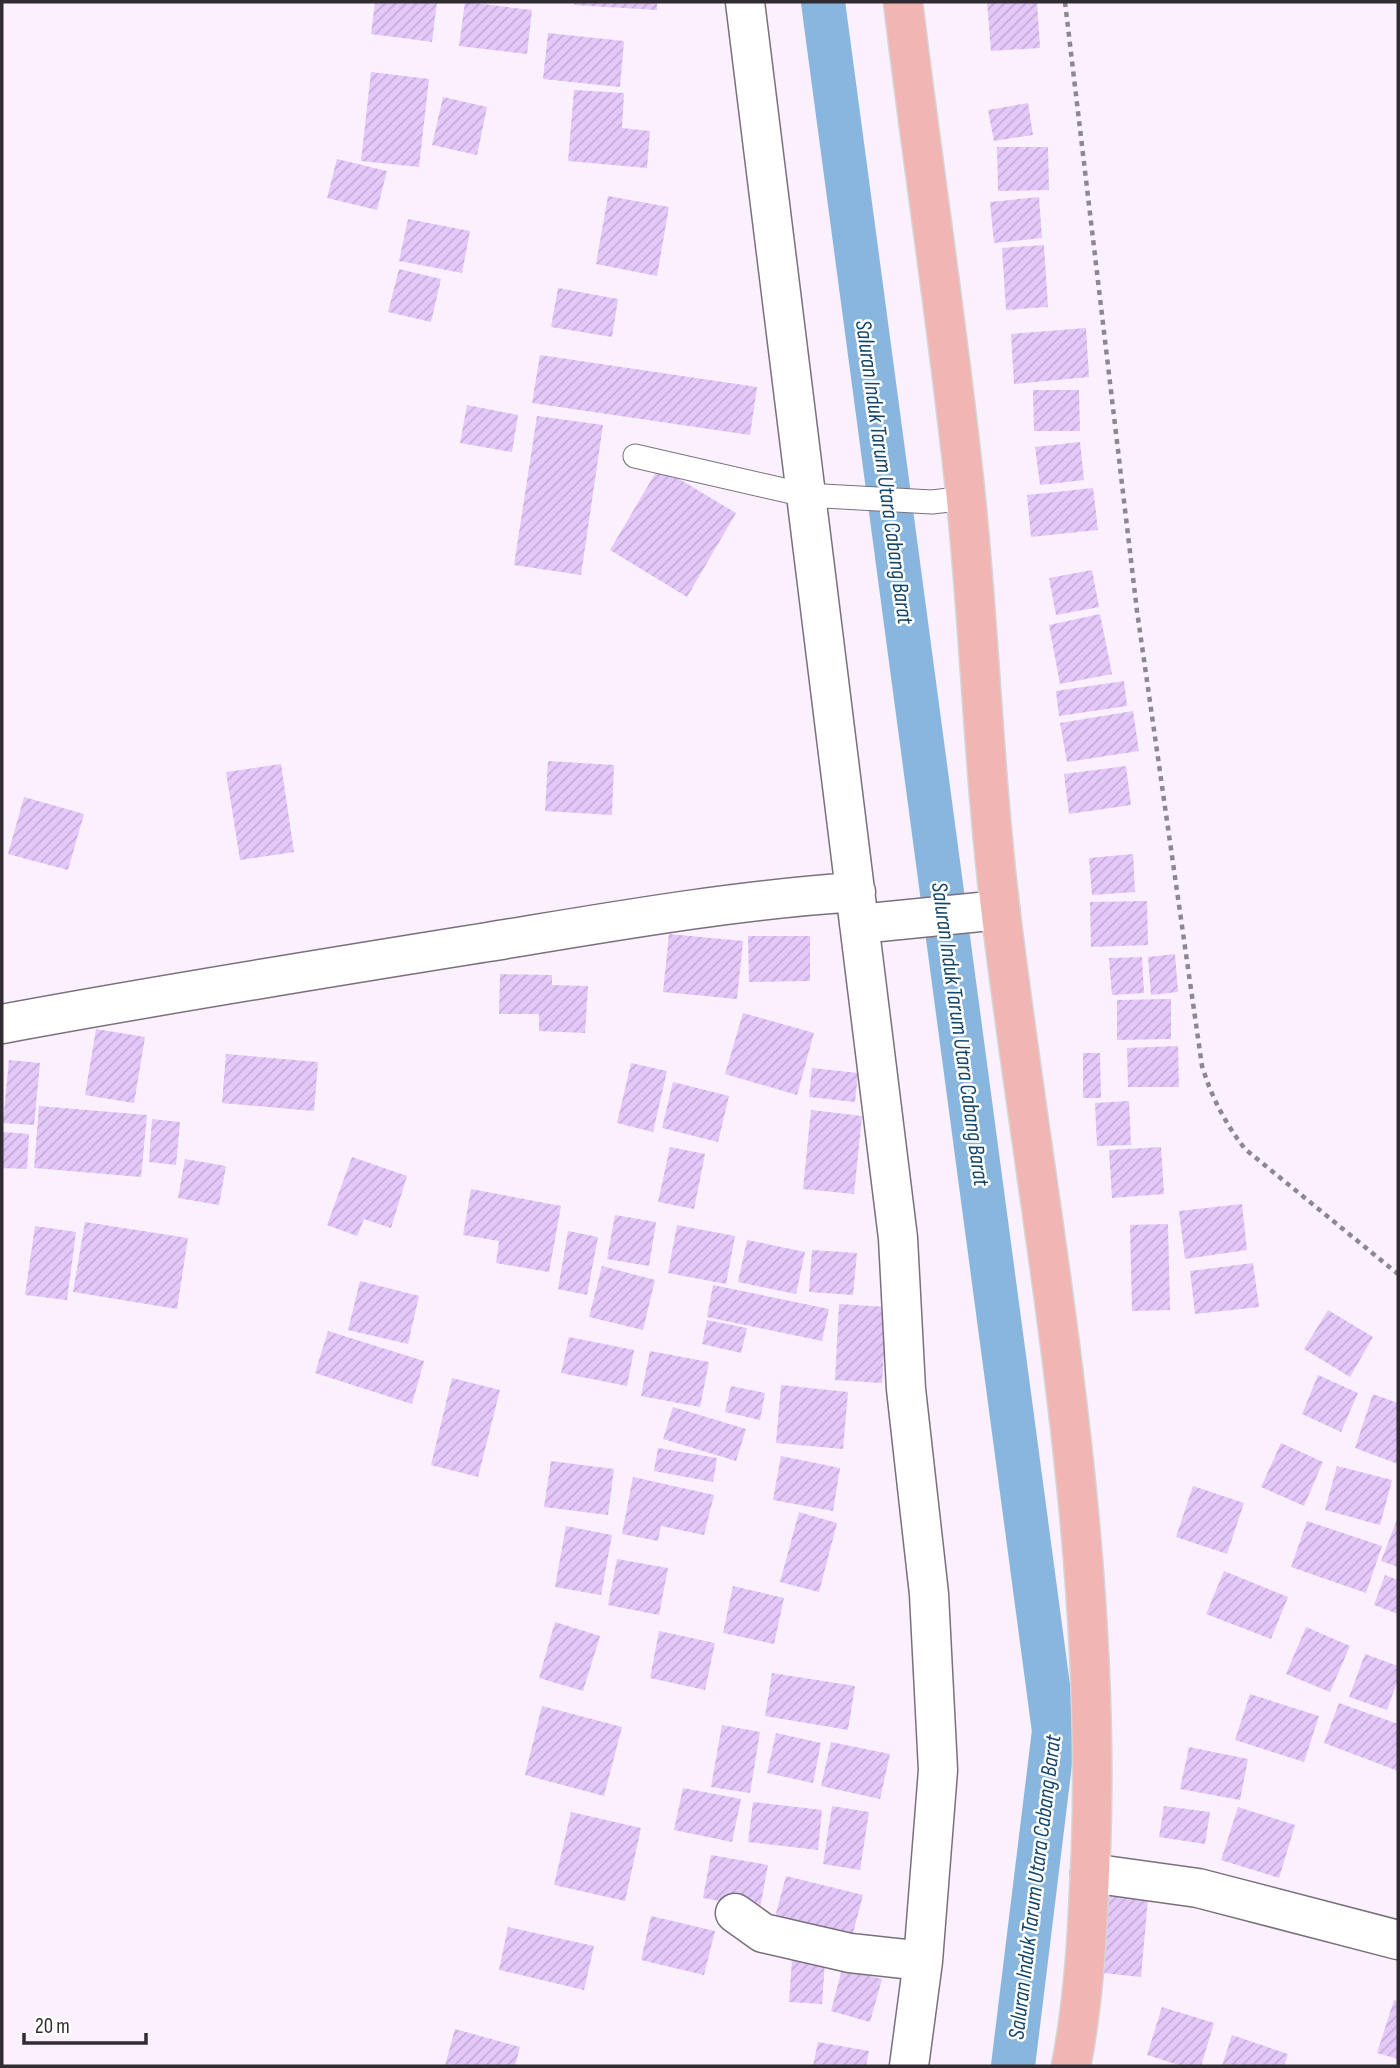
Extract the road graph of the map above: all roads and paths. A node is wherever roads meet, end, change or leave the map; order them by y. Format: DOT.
graph roads {
  1 [pos="745,2"];
  2 [pos="904,2"];
  3 [pos="1065,2"];
  4 [pos="635,456"];
  5 [pos="823,496"];
  6 [pos="949,500"];
  7 [pos="1000,910"];
  8 [pos="865,912"];
  9 [pos="2,1024"];
  10 [pos="1398,1274"];
  11 [pos="1090,1872"];
  12 [pos="735,1913"];
  13 [pos="1398,1940"];
  14 [pos="923,1961"];
  15 [pos="909,2066"];
  16 [pos="1071,2066"];
  1 -- 5 [label="street"];
  2 -- 6 [label="main road"];
  3 -- 10 [label="path"];
  4 -- 5 [label="lane"];
  5 -- 6 [label="lane"];
  5 -- 8 [label="street"];
  6 -- 7 [label="main road"];
  7 -- 8 [label="street"];
  7 -- 11 [label="main road"];
  8 -- 9 [label="street"];
  8 -- 14 [label="street"];
  11 -- 13 [label="street"];
  11 -- 16 [label="main road"];
  12 -- 14 [label="street"];
  14 -- 15 [label="street"];
}
